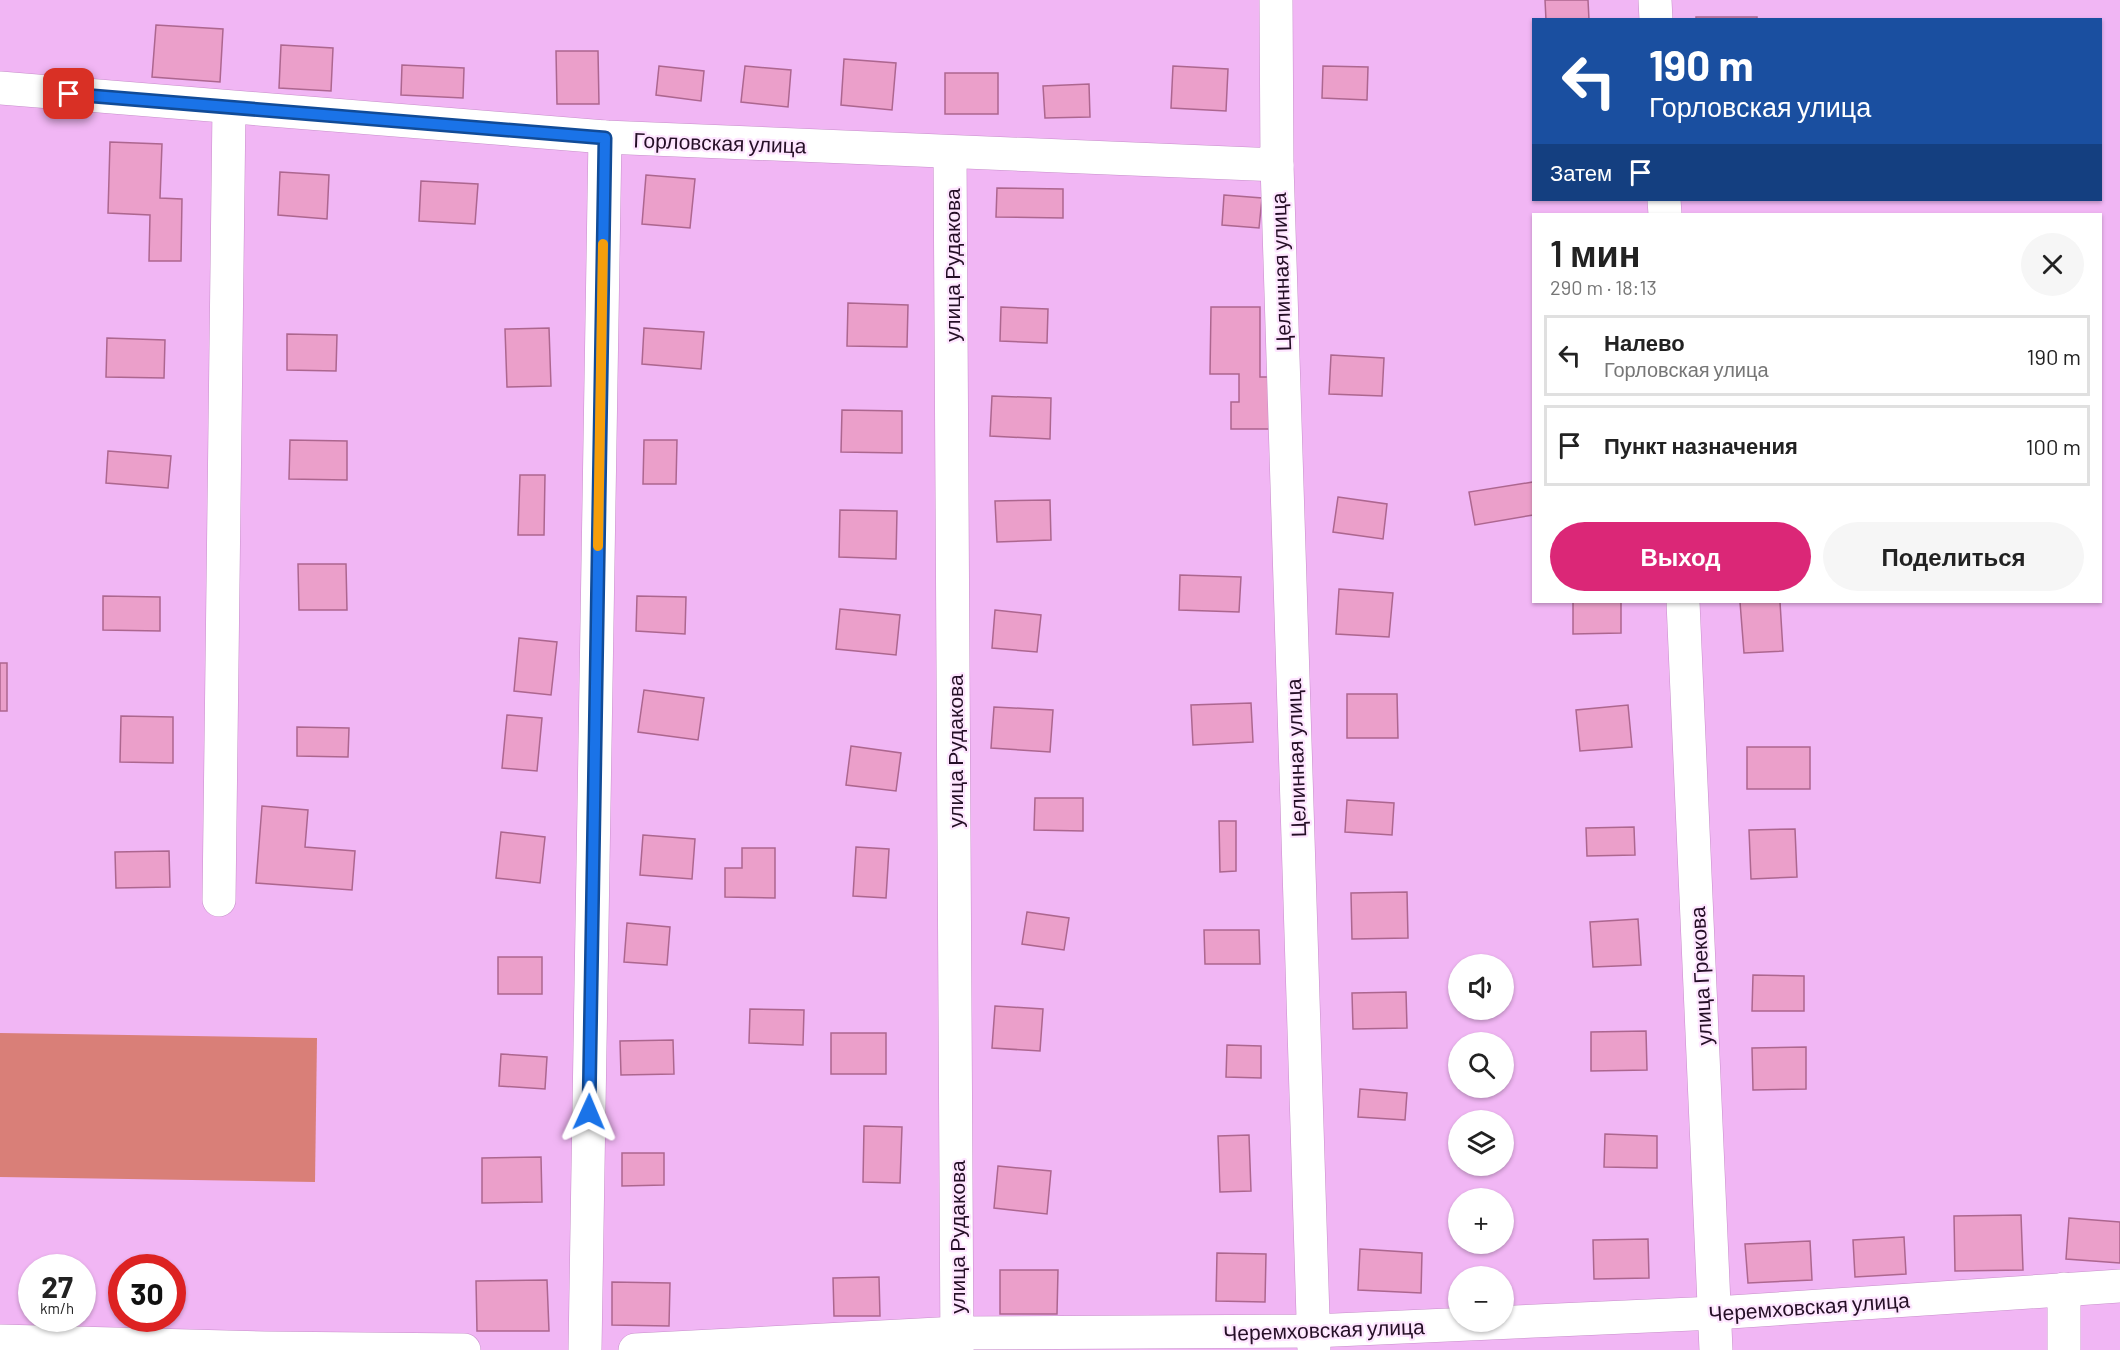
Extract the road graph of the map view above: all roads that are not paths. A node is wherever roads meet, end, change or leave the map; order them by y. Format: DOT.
graph roads {
  1 [pos="1276,0"];
  2 [pos="1655,0"];
  3 [pos="1656,18"];
  4 [pos="0,88"];
  5 [pos="229,108"];
  6 [pos="605,138"];
  7 [pos="950,152"];
  8 [pos="1277,165"];
  9 [pos="1683,603"];
  10 [pos="219,900"];
  11 [pos="2120,1286"];
  12 [pos="2064,1289"];
  13 [pos="1715,1312"];
  14 [pos="0,1341"];
  15 [pos="1314,1341"];
  16 [pos="957,1342"];
  17 [pos="265,1349"];
  18 [pos="464,1350"];
  19 [pos="585,1350"];
  20 [pos="635,1350"];
  21 [pos="1716,1350"];
  22 [pos="2064,1350"];
  1 -- 8 [label="street"];
  2 -- 3 [label="street"];
  4 -- 5 [label="street, Горловская улица"];
  5 -- 6 [label="street, Горловская улица"];
  5 -- 10 [label="street"];
  6 -- 7 [label="street, Горловская улица"];
  6 -- 19 [label="street"];
  7 -- 8 [label="street, Горловская улица"];
  7 -- 16 [label="street, улица Рудакова"];
  8 -- 15 [label="street, Целинная улица"];
  9 -- 13 [label="street, улица Грекова"];
  11 -- 12 [label="street, Черемховская улица"];
  12 -- 13 [label="street, Черемховская улица"];
  12 -- 22 [label="street"];
  13 -- 15 [label="street, Черемховская улица"];
  13 -- 21 [label="street, улица Грекова"];
  14 -- 17 [label="street"];
  15 -- 16 [label="street, Черемховская улица"];
  16 -- 20 [label="street, Черемховская улица"];
  17 -- 18 [label="street"];
}
